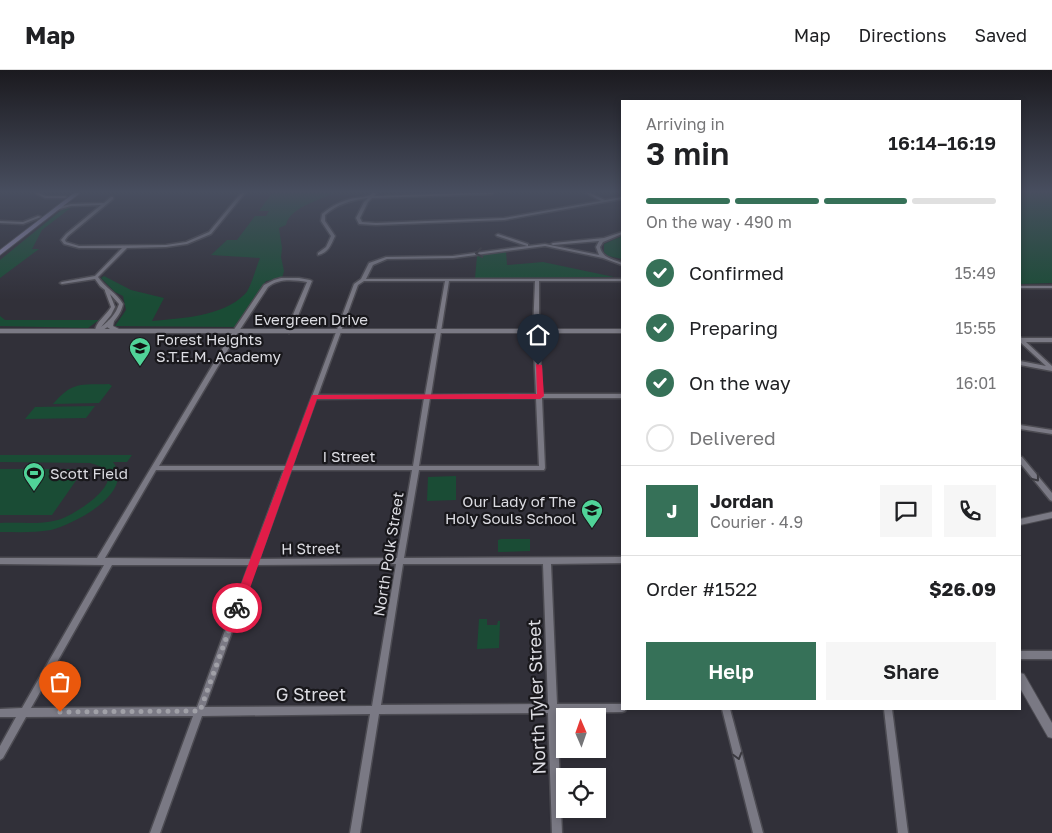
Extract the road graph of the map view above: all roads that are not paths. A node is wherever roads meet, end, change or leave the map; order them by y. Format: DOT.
graph roads {
  1 [pos="20,229"];
  2 [pos="31,229"];
  3 [pos="75,229"];
  4 [pos="214,229"];
  5 [pos="328,229"];
  6 [pos="621,233"];
  7 [pos="498,235"];
  8 [pos="605,239"];
  9 [pos="545,245"];
  10 [pos="126,246"];
  11 [pos="528,246"];
  12 [pos="0,248"];
  13 [pos="0,253"];
  14 [pos="319,254"];
  15 [pos="604,257"];
  16 [pos="621,264"];
  17 [pos="96,277"];
  18 [pos="363,280"];
  19 [pos="447,280"];
  20 [pos="537,280"];
  21 [pos="621,280"];
  22 [pos="62,283"];
  23 [pos="1052,287"];
  24 [pos="1021,288"];
  25 [pos="107,291"];
  26 [pos="111,321"];
  27 [pos="100,323"];
  28 [pos="0,331"];
  29 [pos="81,331"];
  30 [pos="97,331"];
  31 [pos="120,331"];
  32 [pos="236,331"];
  33 [pos="289,331"];
  34 [pos="338,331"];
  35 [pos="439,331"];
  36 [pos="536,331"];
  37 [pos="621,331"];
  38 [pos="1021,339"];
  39 [pos="1052,340"];
  40 [pos="1021,363"];
  41 [pos="1051,369"];
  42 [pos="428,396"];
  43 [pos="540,396"];
  44 [pos="621,396"];
  45 [pos="314,397"];
  46 [pos="1021,427"];
  47 [pos="1052,432"];
  48 [pos="1021,460"];
  49 [pos="156,468"];
  50 [pos="288,468"];
  51 [pos="416,468"];
  52 [pos="1052,498"];
  53 [pos="1052,515"];
  54 [pos="1021,522"];
  55 [pos="400,560"];
  56 [pos="547,560"];
  57 [pos="621,560"];
  58 [pos="0,561"];
  59 [pos="100,561"];
  60 [pos="110,561"];
  61 [pos="254,562"];
  62 [pos="1052,654"];
  63 [pos="1021,655"];
  64 [pos="1021,680"];
  65 [pos="621,708"];
  66 [pos="552,709"];
  67 [pos="376,710"];
  68 [pos="726,710"];
  69 [pos="888,710"];
  70 [pos="200,711"];
  71 [pos="24,712"];
  72 [pos="0,713"];
  73 [pos="1052,733"];
  74 [pos="0,755"];
  75 [pos="155,833"];
  76 [pos="355,833"];
  77 [pos="557,833"];
  78 [pos="758,833"];
  79 [pos="903,833"];
  1 -- 12 [label="main road"];
  2 -- 13 [label="main road"];
  3 -- 10 [label="street"];
  4 -- 10 [label="street"];
  5 -- 14 [label="street"];
  6 -- 8 [label="street"];
  7 -- 11 [label="street"];
  8 -- 9 [label="street"];
  8 -- 15 [label="street"];
  9 -- 11 [label="street"];
  9 -- 15 [label="street"];
  10 -- 17 [label="street"];
  11 -- 18 [label="street, one-way"];
  15 -- 16 [label="street"];
  17 -- 22 [label="street"];
  17 -- 25 [label="street"];
  18 -- 19 [label="street"];
  18 -- 34 [label="street"];
  19 -- 20 [label="street"];
  19 -- 35 [label="street, North Polk Street"];
  20 -- 21 [label="street"];
  20 -- 36 [label="street"];
  23 -- 24 [label="street"];
  25 -- 26 [label="street"];
  25 -- 27 [label="street"];
  26 -- 30 [label="street"];
  26 -- 31 [label="street"];
  27 -- 29 [label="street"];
  27 -- 30 [label="street"];
  28 -- 29 [label="street, Evergreen Drive"];
  29 -- 30 [label="street, Evergreen Drive"];
  30 -- 31 [label="street, Evergreen Drive"];
  31 -- 32 [label="street, Evergreen Drive"];
  32 -- 33 [label="street, Evergreen Drive"];
  32 -- 33 [label="street"];
  32 -- 49 [label="street"];
  33 -- 34 [label="street, Evergreen Drive"];
  34 -- 35 [label="street, Evergreen Drive"];
  34 -- 45 [label="street"];
  35 -- 36 [label="street, Evergreen Drive"];
  35 -- 42 [label="street, North Polk Street"];
  36 -- 37 [label="street, Evergreen Drive"];
  36 -- 43 [label="street"];
  38 -- 39 [label="street"];
  38 -- 41 [label="street"];
  40 -- 41 [label="street"];
  42 -- 43 [label="street"];
  42 -- 45 [label="street"];
  42 -- 51 [label="street, North Polk Street"];
  43 -- 44 [label="street"];
  43 -- 51 [label="street, I Street"];
  45 -- 50 [label="street"];
  46 -- 47 [label="street"];
  48 -- 52 [label="street, one-way"];
  49 -- 50 [label="street, I Street"];
  49 -- 59 [label="street"];
  50 -- 51 [label="street, I Street"];
  50 -- 61 [label="street"];
  51 -- 55 [label="street, North Polk Street"];
  53 -- 54 [label="street"];
  55 -- 56 [label="street, H Street"];
  55 -- 61 [label="street, H Street"];
  55 -- 67 [label="street, North Polk Street"];
  56 -- 57 [label="street, H Street"];
  56 -- 66 [label="street, North Tyler Street"];
  58 -- 59 [label="street, H Street"];
  59 -- 60 [label="street, H Street"];
  60 -- 61 [label="street, H Street"];
  60 -- 71 [label="street"];
  61 -- 70 [label="street"];
  62 -- 63 [label="street"];
  64 -- 73 [label="street"];
  65 -- 66 [label="street, G Street"];
  66 -- 67 [label="street, G Street"];
  66 -- 77 [label="street, North Tyler Street"];
  67 -- 70 [label="street, G Street"];
  67 -- 76 [label="street, North Polk Street"];
  68 -- 78 [label="street, one-way"];
  69 -- 79 [label="street"];
  70 -- 71 [label="street, G Street"];
  70 -- 75 [label="street"];
  71 -- 72 [label="street, G Street"];
  71 -- 74 [label="street"];
}
